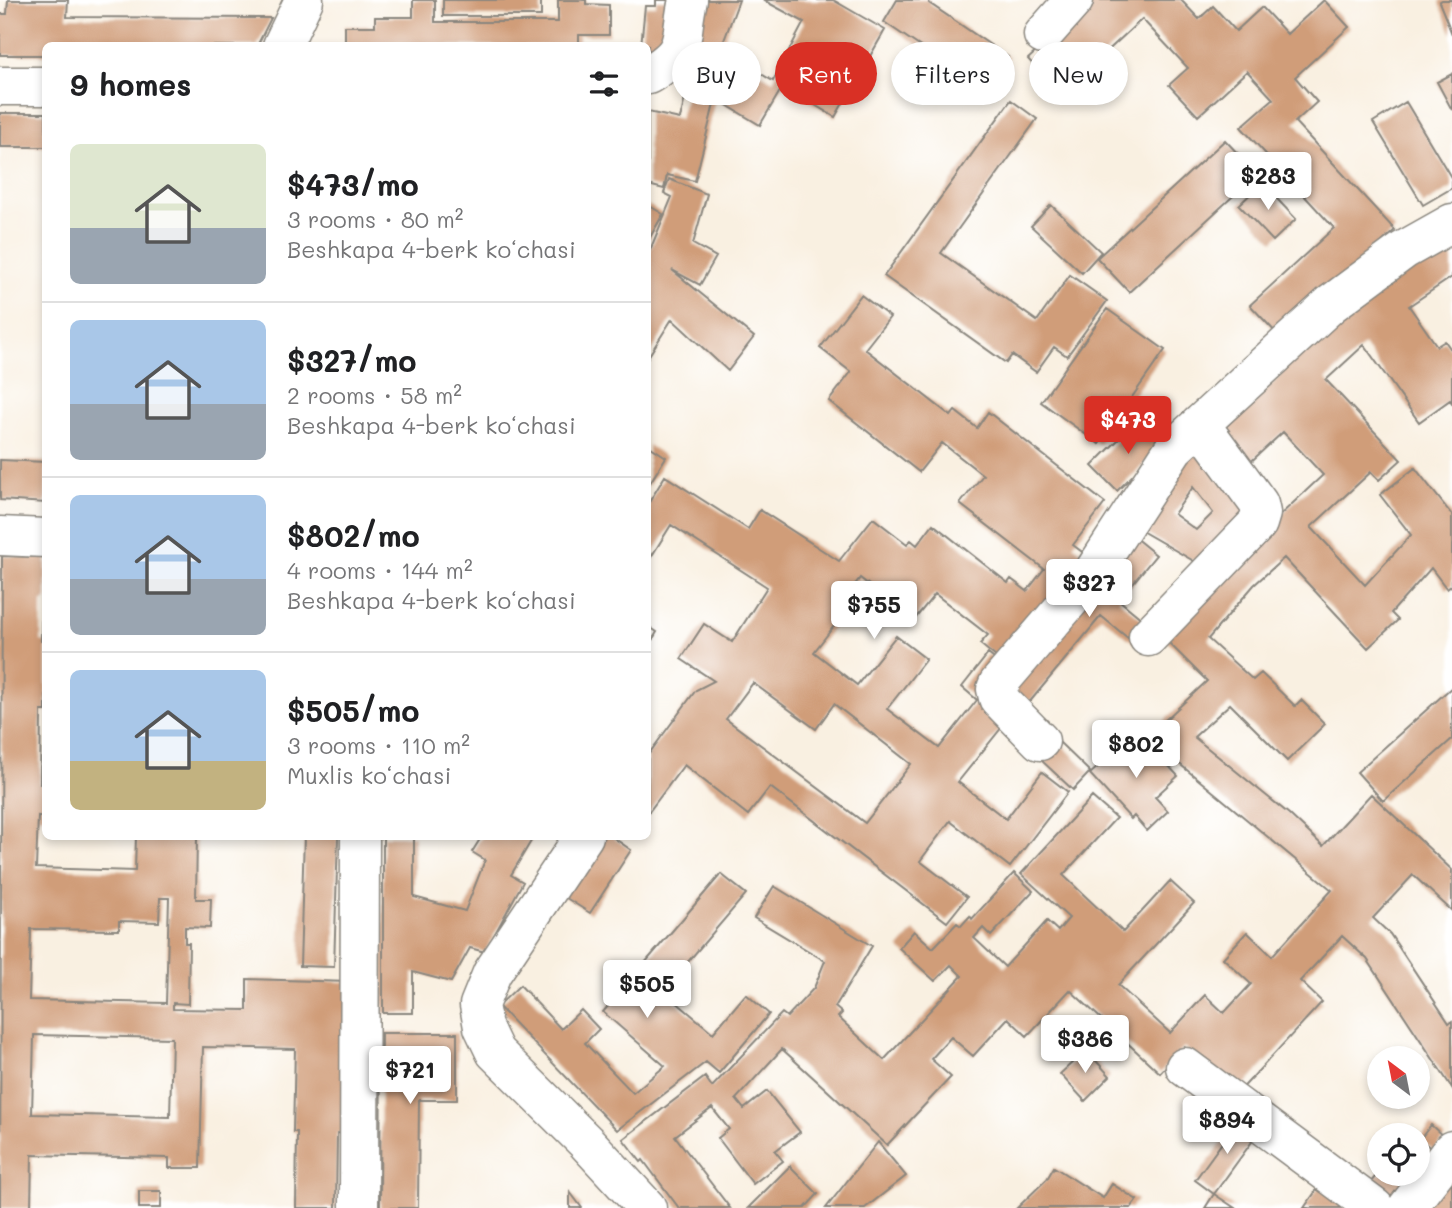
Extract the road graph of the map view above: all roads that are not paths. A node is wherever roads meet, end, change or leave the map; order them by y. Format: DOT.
graph roads {
  1 [pos="304,0"];
  2 [pos="688,0"];
  3 [pos="1074,0"];
  4 [pos="1043,35"];
  5 [pos="284,42"];
  6 [pos="651,73"];
  7 [pos="0,86"];
  8 [pos="42,86"];
  9 [pos="1452,223"];
  10 [pos="1200,424"];
  11 [pos="0,536"];
  12 [pos="42,538"];
  13 [pos="1148,637"];
  14 [pos="1040,741"];
  15 [pos="360,840"];
  16 [pos="581,840"];
  17 [pos="1185,1067"];
  18 [pos="1452,1150"];
  19 [pos="359,1208"];
  20 [pos="648,1208"];
  21 [pos="1375,1208"];
  22 [pos="1407,1208"];
  1 -- 5 [label="street"];
  2 -- 6 [label="street"];
  3 -- 4 [label="street"];
  7 -- 8 [label="street"];
  9 -- 10 [label="street"];
  10 -- 13 [label="street"];
  10 -- 14 [label="street"];
  11 -- 12 [label="street"];
  15 -- 19 [label="street"];
  16 -- 20 [label="street"];
  17 -- 21 [label="street"];
  18 -- 22 [label="street"];
}
